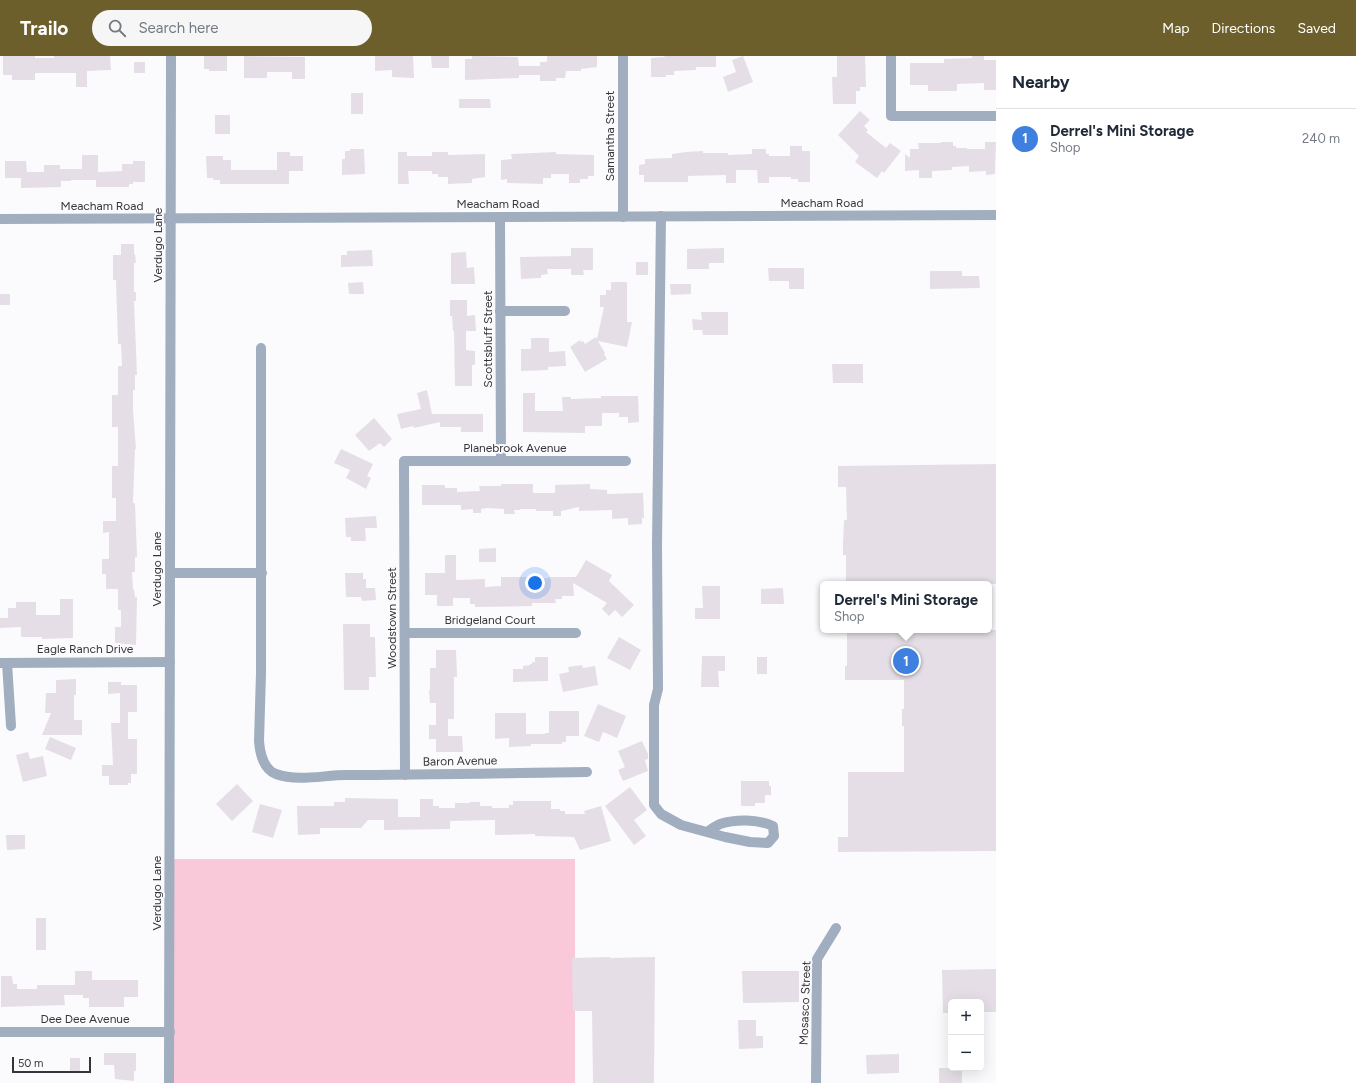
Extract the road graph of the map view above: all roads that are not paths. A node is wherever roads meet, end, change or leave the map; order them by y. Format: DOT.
graph roads {
  1 [pos="171,56"];
  2 [pos="623,56"];
  3 [pos="891,56"];
  4 [pos="996,116"];
  5 [pos="996,215"];
  6 [pos="661,216"];
  7 [pos="500,217"];
  8 [pos="623,217"];
  9 [pos="171,218"];
  10 [pos="0,219"];
  11 [pos="500,311"];
  12 [pos="566,311"];
  13 [pos="261,348"];
  14 [pos="404,461"];
  15 [pos="501,461"];
  16 [pos="626,461"];
  17 [pos="170,573"];
  18 [pos="262,573"];
  19 [pos="576,633"];
  20 [pos="404,634"];
  21 [pos="170,662"];
  22 [pos="3,663"];
  23 [pos="11,726"];
  24 [pos="587,772"];
  25 [pos="405,775"];
  26 [pos="707,832"];
  27 [pos="836,928"];
  28 [pos="0,1032"];
  29 [pos="170,1032"];
  30 [pos="169,1083"];
  31 [pos="816,1083"];
  1 -- 9 [label="street, Verdugo Lane"];
  2 -- 8 [label="street, Samantha Street"];
  3 -- 4 [label="street"];
  5 -- 6 [label="street, Meacham Road"];
  6 -- 8 [label="street, Meacham Road"];
  6 -- 26 [label="street"];
  7 -- 8 [label="street, Meacham Road"];
  7 -- 9 [label="street, Meacham Road"];
  7 -- 11 [label="street, Scottsbluff Street"];
  9 -- 10 [label="street, Meacham Road"];
  9 -- 17 [label="street, Verdugo Lane"];
  11 -- 12 [label="street"];
  11 -- 15 [label="street, Scottsbluff Street"];
  13 -- 18 [label="street, Baron Avenue"];
  14 -- 15 [label="street, Planebrook Avenue"];
  14 -- 20 [label="street, Woodstown Street"];
  15 -- 16 [label="street, Planebrook Avenue"];
  17 -- 18 [label="street"];
  17 -- 21 [label="street, Verdugo Lane"];
  18 -- 25 [label="street, Baron Avenue"];
  19 -- 20 [label="street, Bridgeland Court"];
  20 -- 25 [label="street, Woodstown Street"];
  21 -- 22 [label="street, Eagle Ranch Drive"];
  21 -- 29 [label="street, Verdugo Lane"];
  22 -- 23 [label="street"];
  24 -- 25 [label="street, Baron Avenue"];
  26 -- 26 [label="street"];
  27 -- 31 [label="street, Mosasco Street"];
  28 -- 29 [label="street, Dee Dee Avenue"];
  29 -- 30 [label="street, Verdugo Lane"];
}
